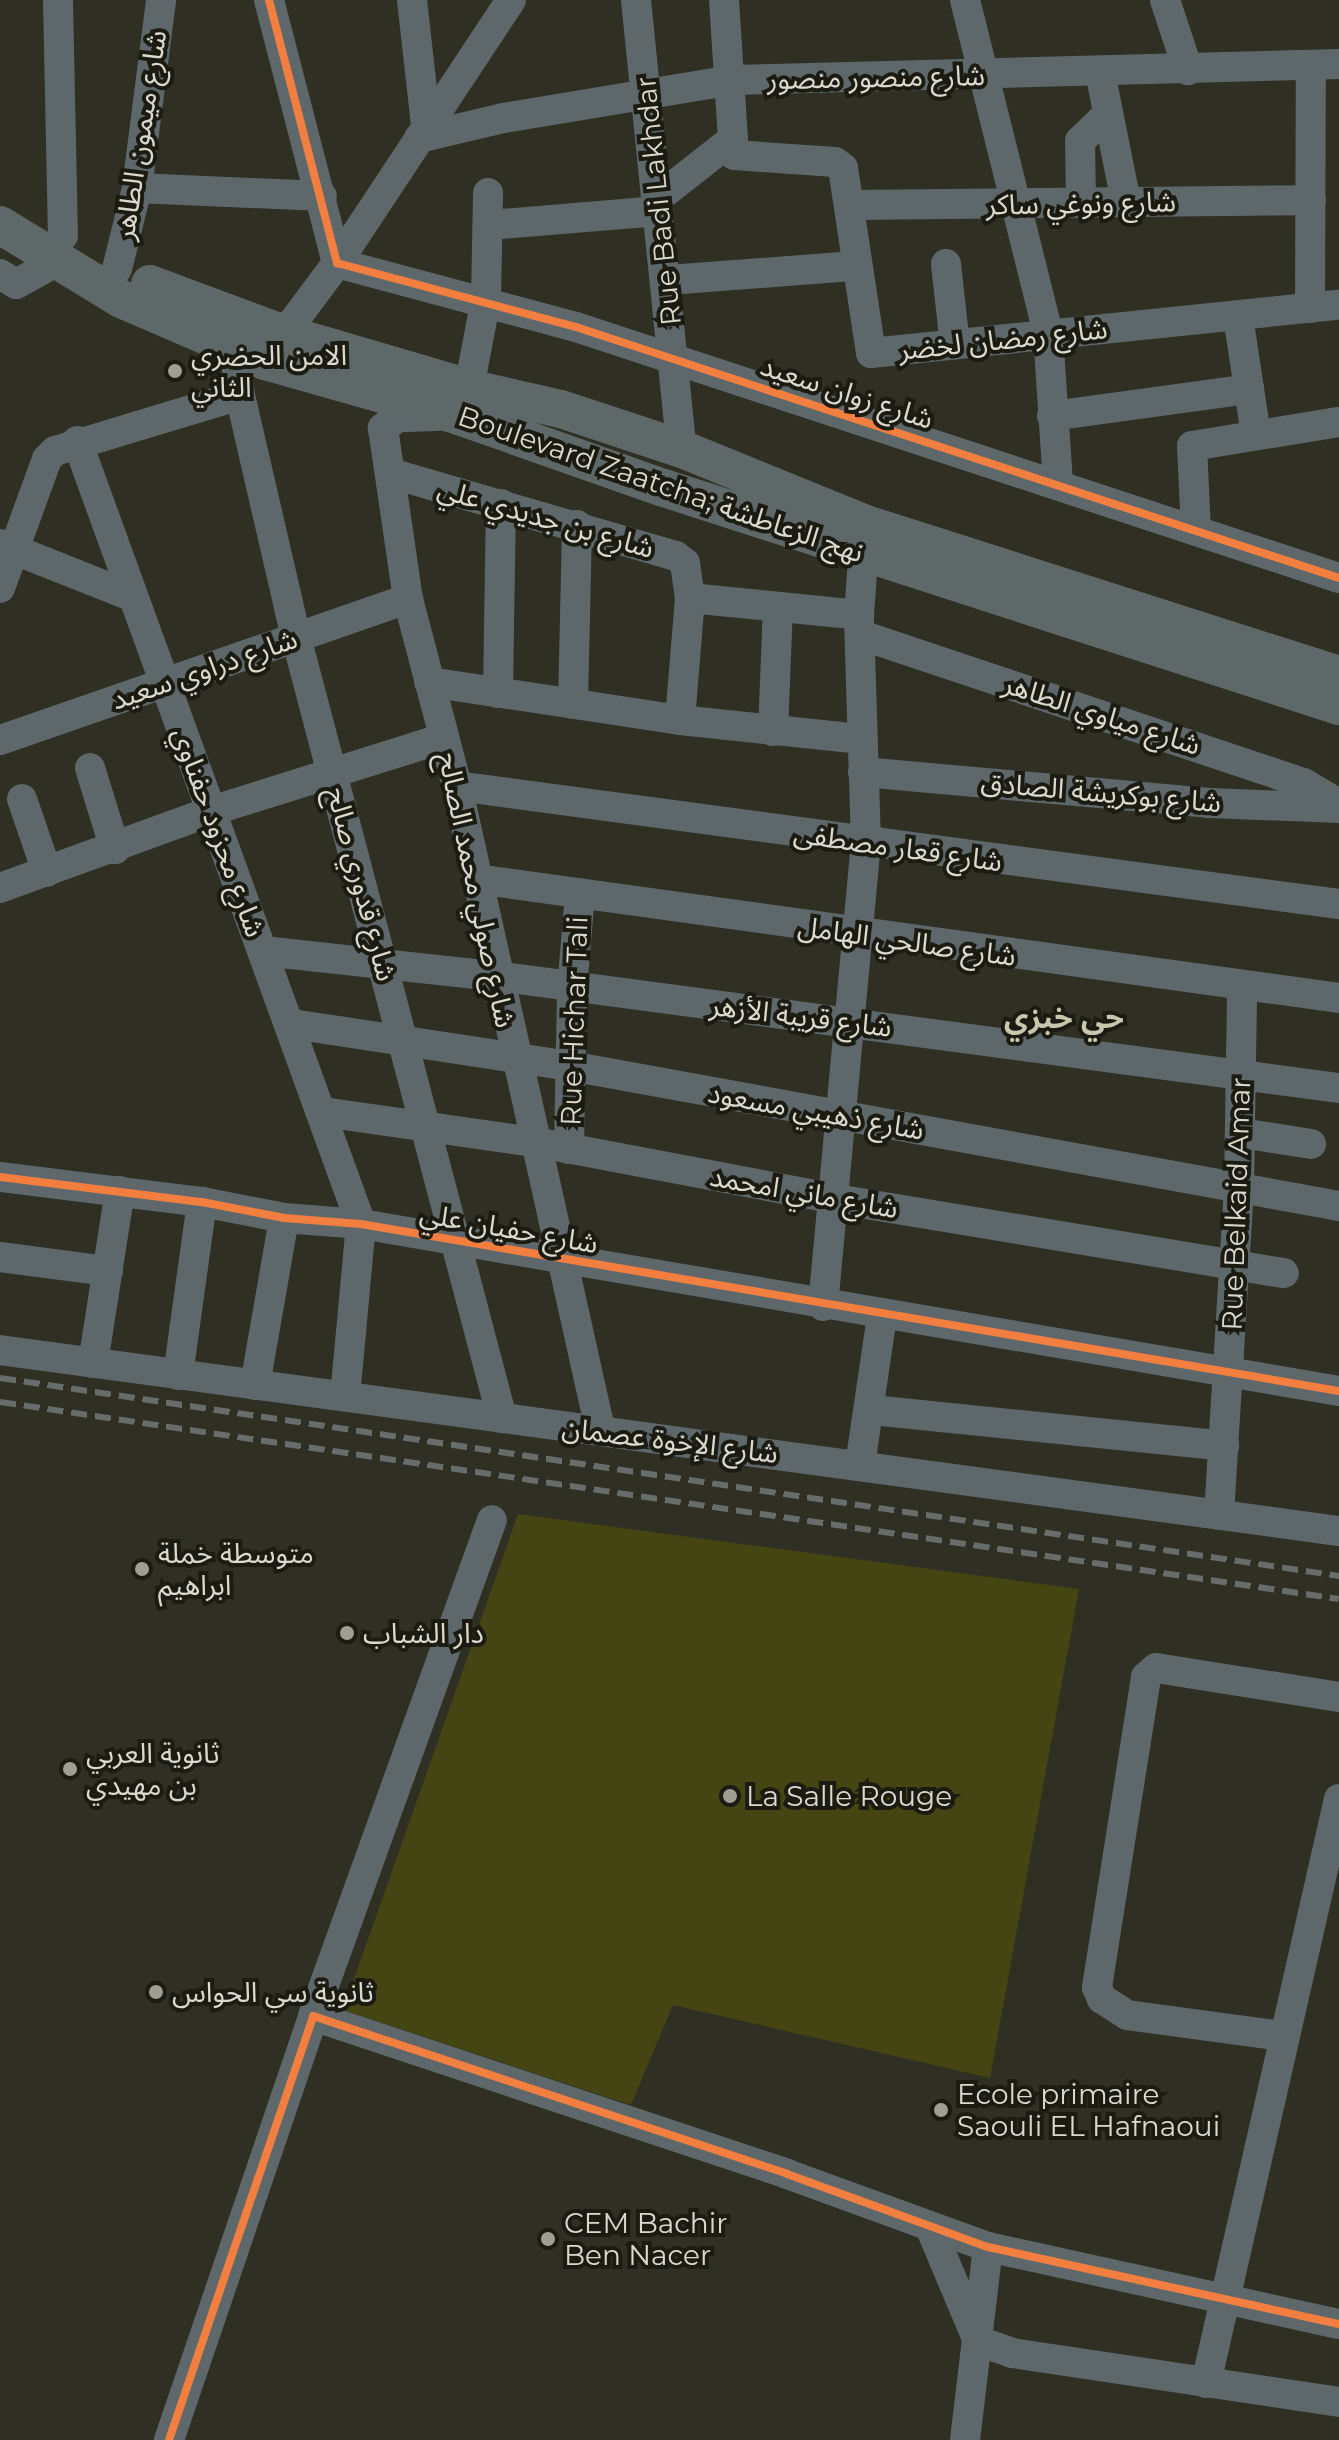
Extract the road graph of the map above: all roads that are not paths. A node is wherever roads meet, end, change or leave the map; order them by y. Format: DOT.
graph roads {
  1 [pos="58,0"];
  2 [pos="161,0"];
  3 [pos="269,0"];
  4 [pos="412,0"];
  5 [pos="511,0"];
  6 [pos="636,0"];
  7 [pos="724,0"];
  8 [pos="965,0"];
  9 [pos="1165,0"];
  10 [pos="1325,64"];
  11 [pos="1188,70"];
  12 [pos="1100,72"];
  13 [pos="984,75"];
  14 [pos="732,80"];
  15 [pos="647,92"];
  16 [pos="1108,114"];
  17 [pos="422,132"];
  18 [pos="734,147"];
  19 [pos="137,188"];
  20 [pos="488,193"];
  21 [pos="322,196"];
  22 [pos="0,197"];
  23 [pos="1311,200"];
  24 [pos="1126,202"];
  25 [pos="1081,203"];
  26 [pos="1018,204"];
  27 [pos="658,205"];
  28 [pos="851,205"];
  29 [pos="489,225"];
  30 [pos="25,256"];
  31 [pos="337,263"];
  32 [pos="946,264"];
  33 [pos="855,266"];
  34 [pos="117,269"];
  35 [pos="668,280"];
  36 [pos="486,299"];
  37 [pos="1324,306"];
  38 [pos="1238,316"];
  39 [pos="1048,333"];
  40 [pos="257,340"];
  41 [pos="955,345"];
  42 [pos="675,359"];
  43 [pos="1249,389"];
  44 [pos="240,395"];
  45 [pos="464,402"];
  46 [pos="1052,416"];
  47 [pos="1339,422"];
  48 [pos="1256,435"];
  49 [pos="77,441"];
  50 [pos="682,449"];
  51 [pos="390,473"];
  52 [pos="1058,485"];
  53 [pos="501,504"];
  54 [pos="577,525"];
  55 [pos="1196,531"];
  56 [pos="864,538"];
  57 [pos="7,547"];
  58 [pos="1339,578"];
  59 [pos="0,588"];
  60 [pos="131,596"];
  61 [pos="690,598"];
  62 [pos="408,599"];
  63 [pos="778,608"];
  64 [pos="860,625"];
  65 [pos="296,637"];
  66 [pos="1339,675"];
  67 [pos="164,682"];
  68 [pos="429,682"];
  69 [pos="498,693"];
  70 [pos="573,704"];
  71 [pos="1339,706"];
  72 [pos="680,720"];
  73 [pos="773,731"];
  74 [pos="444,738"];
  75 [pos="862,739"];
  76 [pos="0,740"];
  77 [pos="90,768"];
  78 [pos="863,772"];
  79 [pos="334,774"];
  80 [pos="457,786"];
  81 [pos="22,799"];
  82 [pos="1339,806"];
  83 [pos="211,811"];
  84 [pos="866,843"];
  85 [pos="115,849"];
  86 [pos="47,872"];
  87 [pos="476,879"];
  88 [pos="0,888"];
  89 [pos="580,893"];
  90 [pos="1339,904"];
  91 [pos="857,935"];
  92 [pos="263,951"];
  93 [pos="384,963"];
  94 [pos="495,976"];
  95 [pos="1242,988"];
  96 [pos="572,989"];
  97 [pos="1339,998"];
  98 [pos="846,1021"];
  99 [pos="292,1024"];
  100 [pos="401,1039"];
  101 [pos="513,1057"];
  102 [pos="570,1066"];
  103 [pos="1241,1074"];
  104 [pos="1339,1088"];
  105 [pos="323,1112"];
  106 [pos="839,1116"];
  107 [pos="424,1124"];
  108 [pos="1241,1133"];
  109 [pos="535,1142"];
  110 [pos="1311,1144"];
  111 [pos="569,1149"];
  112 [pos="0,1177"];
  113 [pos="1239,1188"];
  114 [pos="120,1191"];
  115 [pos="830,1198"];
  116 [pos="202,1202"];
  117 [pos="1339,1206"];
  118 [pos="284,1218"];
  119 [pos="361,1224"];
  120 [pos="458,1240"];
  121 [pos="0,1257"];
  122 [pos="560,1261"];
  123 [pos="1234,1266"];
  124 [pos="108,1271"];
  125 [pos="1284,1273"];
  126 [pos="823,1306"];
  127 [pos="882,1316"];
  128 [pos="0,1350"];
  129 [pos="93,1363"];
  130 [pos="178,1375"];
  131 [pos="1229,1375"];
  132 [pos="255,1385"];
  133 [pos="1339,1391"];
  134 [pos="345,1396"];
  135 [pos="872,1410"];
  136 [pos="502,1418"];
  137 [pos="600,1429"];
  138 [pos="1224,1446"];
  139 [pos="860,1465"];
  140 [pos="1219,1515"];
  141 [pos="492,1520"];
  142 [pos="1339,1531"];
  143 [pos="1339,1697"];
  144 [pos="1339,1799"];
  145 [pos="313,2016"];
  146 [pos="1282,2036"];
  147 [pos="930,2227"];
  148 [pos="988,2247"];
  149 [pos="1224,2299"];
  150 [pos="1339,2324"];
  151 [pos="978,2341"];
  152 [pos="1206,2383"];
  153 [pos="1339,2402"];
  154 [pos="169,2440"];
  155 [pos="965,2440"];
  1 -- 30 [label="street"];
  2 -- 19 [label="street, شارع ميمون الطاهر"];
  3 -- 21 [label="street"];
  4 -- 17 [label="street"];
  5 -- 17 [label="street"];
  6 -- 15 [label="street, Rue Badi Lakhdar"];
  7 -- 14 [label="street"];
  8 -- 13 [label="street"];
  9 -- 11 [label="street"];
  10 -- 11 [label="street, شارع منصور منصور"];
  10 -- 23 [label="street"];
  11 -- 12 [label="street, شارع منصور منصور"];
  12 -- 13 [label="street, شارع منصور منصور"];
  12 -- 16 [label="street"];
  13 -- 14 [label="street, شارع منصور منصور"];
  13 -- 26 [label="street"];
  14 -- 15 [label="street, شارع منصور منصور"];
  14 -- 18 [label="street"];
  15 -- 17 [label="street, شارع منصور منصور"];
  15 -- 27 [label="street, Rue Badi Lakhdar"];
  16 -- 24 [label="street"];
  16 -- 25 [label="street"];
  17 -- 31 [label="street"];
  18 -- 27 [label="street"];
  18 -- 28 [label="street, شارع رمضان لخضر"];
  19 -- 21 [label="street"];
  19 -- 34 [label="street, شارع ميمون الطاهر"];
  20 -- 29 [label="street"];
  21 -- 31 [label="street"];
  22 -- 30 [label="main road, Boulevard Zaatcha; نهج الزعاطشة"];
  23 -- 24 [label="street, شارع ونوغي ساكر"];
  23 -- 37 [label="street"];
  24 -- 25 [label="street, شارع ونوغي ساكر"];
  25 -- 26 [label="street, شارع ونوغي ساكر"];
  26 -- 28 [label="street, شارع ونوغي ساكر"];
  26 -- 39 [label="street"];
  27 -- 29 [label="street"];
  27 -- 35 [label="street, Rue Badi Lakhdar"];
  28 -- 33 [label="street, شارع رمضان لخضر"];
  29 -- 36 [label="street"];
  30 -- 34 [label="main road, Boulevard Zaatcha; نهج الزعاطشة"];
  30 -- 40 [label="main road, Boulevard Zaatcha; نهج الزعاطشة"];
  31 -- 36 [label="street, شارع زوان سعيد"];
  31 -- 40 [label="street"];
  32 -- 41 [label="street"];
  33 -- 35 [label="street"];
  33 -- 41 [label="street, شارع رمضان لخضر"];
  34 -- 40 [label="main road, Boulevard Zaatcha; نهج الزعاطشة"];
  35 -- 42 [label="street, Rue Badi Lakhdar"];
  36 -- 42 [label="street, شارع زوان سعيد"];
  36 -- 45 [label="street"];
  37 -- 38 [label="street, شارع رمضان لخضر"];
  38 -- 39 [label="street, شارع رمضان لخضر"];
  38 -- 43 [label="street"];
  39 -- 41 [label="street, شارع رمضان لخضر"];
  39 -- 46 [label="street"];
  40 -- 44 [label="street, شارع قدوري صالح"];
  40 -- 45 [label="main road, Boulevard Zaatcha; نهج الزعاطشة"];
  42 -- 50 [label="street, Rue Badi Lakhdar"];
  42 -- 52 [label="street, شارع زوان سعيد"];
  43 -- 46 [label="street"];
  43 -- 48 [label="street"];
  44 -- 49 [label="street"];
  44 -- 65 [label="street, شارع قدوري صالح"];
  45 -- 50 [label="main road, Boulevard Zaatcha; نهج الزعاطشة"];
  45 -- 51 [label="street, شارع صولي محمد الصالح"];
  45 -- 56 [label="main road, Boulevard Zaatcha; نهج الزعاطشة"];
  46 -- 52 [label="street"];
  47 -- 48 [label="street"];
  48 -- 55 [label="street"];
  49 -- 57 [label="street"];
  49 -- 60 [label="street, شارع محزود حفناوي"];
  50 -- 56 [label="main road, Boulevard Zaatcha; نهج الزعاطشة"];
  51 -- 53 [label="street, شارع بن جديدي علي"];
  51 -- 62 [label="street, شارع صولي محمد الصالح"];
  52 -- 55 [label="street, شارع زوان سعيد"];
  53 -- 54 [label="street, شارع بن جديدي علي"];
  53 -- 69 [label="street"];
  54 -- 61 [label="street, شارع بن جديدي علي"];
  54 -- 70 [label="street"];
  55 -- 58 [label="street, شارع زوان سعيد"];
  56 -- 64 [label="street"];
  56 -- 66 [label="main road, Boulevard Zaatcha; نهج الزعاطشة"];
  56 -- 71 [label="main road, Boulevard Zaatcha; نهج الزعاطشة"];
  57 -- 59 [label="street"];
  57 -- 60 [label="street"];
  60 -- 67 [label="street, شارع محزود حفناوي"];
  61 -- 63 [label="street, شارع مياوي الطاهر"];
  61 -- 72 [label="street, شارع بن جديدي علي"];
  62 -- 65 [label="street, شارع دراوي سعيد"];
  62 -- 68 [label="street, شارع صولي محمد الصالح"];
  63 -- 64 [label="street, شارع مياوي الطاهر"];
  63 -- 73 [label="street"];
  64 -- 75 [label="street"];
  64 -- 82 [label="street, شارع مياوي الطاهر"];
  65 -- 67 [label="street, شارع دراوي سعيد"];
  65 -- 79 [label="street, شارع قدوري صالح"];
  67 -- 76 [label="street, شارع دراوي سعيد"];
  67 -- 83 [label="street, شارع محزود حفناوي"];
  68 -- 69 [label="street"];
  68 -- 74 [label="street, شارع صولي محمد الصالح"];
  69 -- 70 [label="street"];
  70 -- 72 [label="street"];
  72 -- 73 [label="street"];
  73 -- 75 [label="street"];
  74 -- 79 [label="street"];
  74 -- 80 [label="street, شارع صولي محمد الصالح"];
  75 -- 78 [label="street"];
  77 -- 85 [label="street"];
  78 -- 82 [label="street, شارع بوكريشة الصادق"];
  78 -- 84 [label="street"];
  79 -- 83 [label="street"];
  79 -- 93 [label="street, شارع قدوري صالح"];
  80 -- 84 [label="street, شارع قعار مصطفى"];
  80 -- 87 [label="street, شارع صولي محمد الصالح"];
  81 -- 86 [label="street"];
  83 -- 85 [label="street"];
  83 -- 92 [label="street, شارع محزود حفناوي"];
  84 -- 90 [label="street, شارع قعار مصطفى"];
  84 -- 91 [label="street"];
  85 -- 86 [label="street"];
  86 -- 88 [label="street"];
  87 -- 89 [label="street, شارع صالحي الهامل"];
  87 -- 94 [label="street, شارع صولي محمد الصالح"];
  89 -- 91 [label="street, شارع صالحي الهامل"];
  89 -- 96 [label="street, Rue Hichar Tali"];
  91 -- 95 [label="street, شارع صالحي الهامل"];
  91 -- 98 [label="street"];
  92 -- 93 [label="street, شارع قريبة الأزهر"];
  92 -- 99 [label="street, شارع محزود حفناوي"];
  93 -- 94 [label="street, شارع قريبة الأزهر"];
  93 -- 100 [label="street, شارع قدوري صالح"];
  94 -- 96 [label="street, شارع قريبة الأزهر"];
  94 -- 101 [label="street, شارع صولي محمد الصالح"];
  95 -- 97 [label="street, شارع صالحي الهامل"];
  95 -- 103 [label="street, Rue Belkaid Amar"];
  96 -- 98 [label="street, شارع قريبة الأزهر"];
  96 -- 102 [label="street, Rue Hichar Tali"];
  98 -- 103 [label="street, شارع قريبة الأزهر"];
  98 -- 106 [label="street"];
  99 -- 100 [label="street, شارع ذهيبي مسعود"];
  99 -- 105 [label="street, شارع محزود حفناوي"];
  100 -- 101 [label="street, شارع ذهيبي مسعود"];
  100 -- 107 [label="street, شارع قدوري صالح"];
  101 -- 102 [label="street, شارع ذهيبي مسعود"];
  101 -- 109 [label="street, شارع صولي محمد الصالح"];
  102 -- 106 [label="street, شارع ذهيبي مسعود"];
  102 -- 111 [label="street, Rue Hichar Tali"];
  103 -- 104 [label="street, شارع قريبة الأزهر"];
  103 -- 108 [label="street, Rue Belkaid Amar"];
  105 -- 107 [label="street, شارع ماني امحمد"];
  105 -- 119 [label="street, شارع محزود حفناوي"];
  106 -- 113 [label="street, شارع ذهيبي مسعود"];
  106 -- 115 [label="street"];
  107 -- 109 [label="street, شارع ماني امحمد"];
  107 -- 120 [label="street, شارع قدوري صالح"];
  108 -- 110 [label="street"];
  108 -- 113 [label="street, Rue Belkaid Amar"];
  109 -- 111 [label="street, شارع ماني امحمد"];
  109 -- 122 [label="street, شارع صولي محمد الصالح"];
  111 -- 115 [label="street, شارع ماني امحمد"];
  112 -- 114 [label="street, شارع حفيان علي"];
  113 -- 117 [label="street, شارع ذهيبي مسعود"];
  113 -- 123 [label="street, Rue Belkaid Amar"];
  114 -- 116 [label="street, شارع حفيان علي"];
  114 -- 124 [label="street"];
  115 -- 123 [label="street, شارع ماني امحمد"];
  115 -- 126 [label="street"];
  116 -- 118 [label="street, شارع حفيان علي"];
  116 -- 130 [label="street"];
  118 -- 119 [label="street, شارع حفيان علي"];
  118 -- 132 [label="street"];
  119 -- 120 [label="street, شارع حفيان علي"];
  119 -- 134 [label="street"];
  120 -- 122 [label="street, شارع حفيان علي"];
  120 -- 136 [label="street, شارع قدوري صالح"];
  121 -- 124 [label="street"];
  122 -- 126 [label="street, شارع حفيان علي"];
  122 -- 137 [label="street, شارع صولي محمد الصالح"];
  123 -- 125 [label="street, شارع ماني امحمد"];
  123 -- 131 [label="street, Rue Belkaid Amar"];
  124 -- 129 [label="street"];
  126 -- 127 [label="street, شارع حفيان علي"];
  127 -- 131 [label="street, شارع حفيان علي"];
  127 -- 135 [label="street"];
  128 -- 129 [label="street, شارع الإخوة عصمان"];
  129 -- 130 [label="street, شارع الإخوة عصمان"];
  130 -- 132 [label="street, شارع الإخوة عصمان"];
  131 -- 133 [label="street, شارع حفيان علي"];
  131 -- 138 [label="street, Rue Belkaid Amar"];
  132 -- 134 [label="street, شارع الإخوة عصمان"];
  134 -- 136 [label="street, شارع الإخوة عصمان"];
  135 -- 138 [label="street"];
  135 -- 139 [label="street"];
  136 -- 137 [label="street, شارع الإخوة عصمان"];
  137 -- 139 [label="street, شارع الإخوة عصمان"];
  138 -- 140 [label="street, Rue Belkaid Amar"];
  139 -- 140 [label="street, شارع الإخوة عصمان"];
  140 -- 142 [label="street, شارع الإخوة عصمان"];
  141 -- 145 [label="street"];
  143 -- 146 [label="street"];
  144 -- 146 [label="street"];
  145 -- 147 [label="street"];
  145 -- 154 [label="street"];
  146 -- 149 [label="street"];
  147 -- 148 [label="street"];
  147 -- 151 [label="street"];
  148 -- 149 [label="street"];
  148 -- 151 [label="street"];
  149 -- 150 [label="street"];
  149 -- 152 [label="street"];
  151 -- 152 [label="street"];
  151 -- 155 [label="street"];
  152 -- 153 [label="street"];
}
